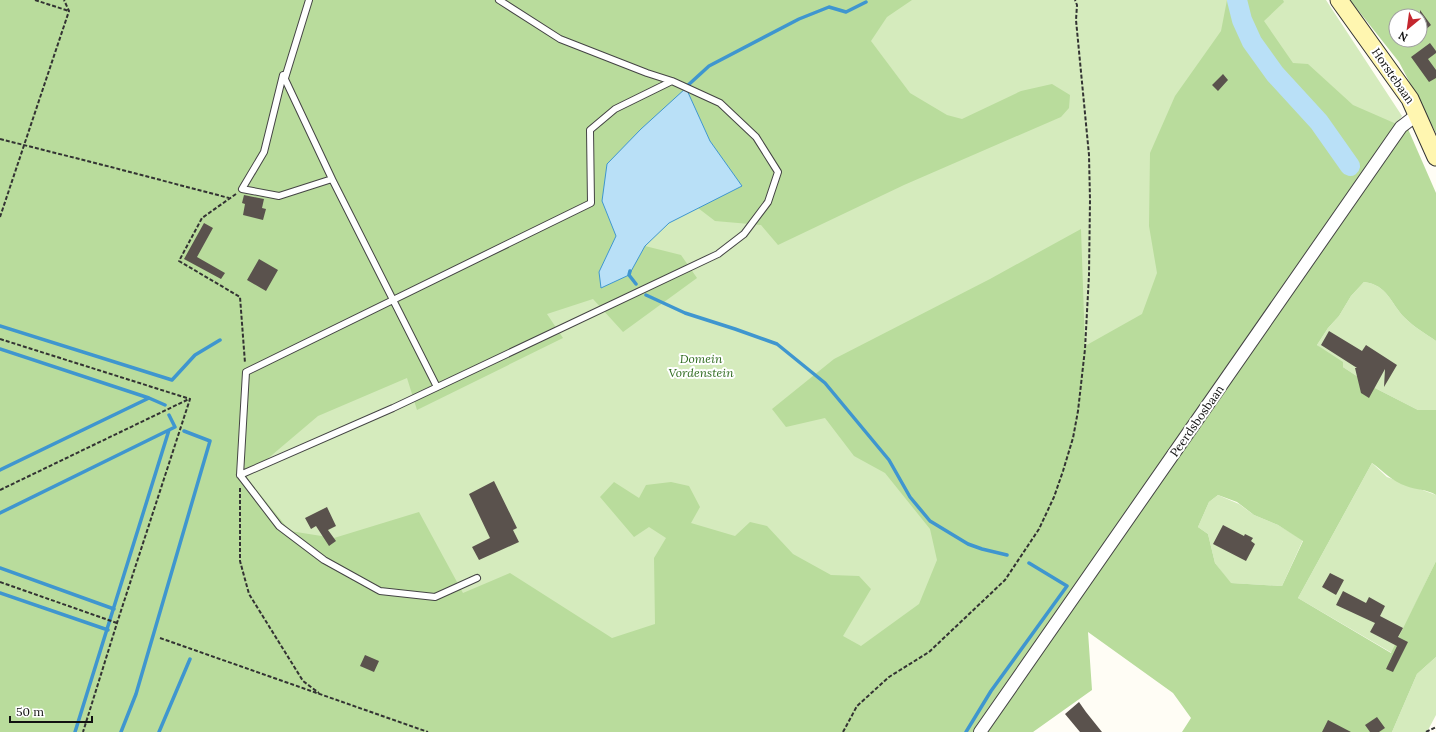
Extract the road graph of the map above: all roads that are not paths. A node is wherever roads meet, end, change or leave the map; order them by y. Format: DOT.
graph roads {
  1 [pos="309,0"];
  2 [pos="499,0"];
  3 [pos="1339,0"];
  4 [pos="284,78"];
  5 [pos="672,81"];
  6 [pos="1418,114"];
  7 [pos="1436,157"];
  8 [pos="332,179"];
  9 [pos="393,300"];
  10 [pos="437,387"];
  11 [pos="240,475"];
  12 [pos="477,578"];
  13 [pos="980,732"];
  1 -- 4 [label="lane"];
  2 -- 5 [label="lane"];
  3 -- 6 [label="street, Horstebaan"];
  4 -- 8 [label="lane"];
  4 -- 8 [label="lane"];
  5 -- 9 [label="lane"];
  5 -- 10 [label="lane"];
  6 -- 7 [label="street, Horstebaan"];
  6 -- 13 [label="street, Peerdsbosbaan"];
  8 -- 9 [label="lane"];
  9 -- 10 [label="lane"];
  9 -- 11 [label="lane"];
  10 -- 11 [label="lane"];
  11 -- 12 [label="lane"];
}
